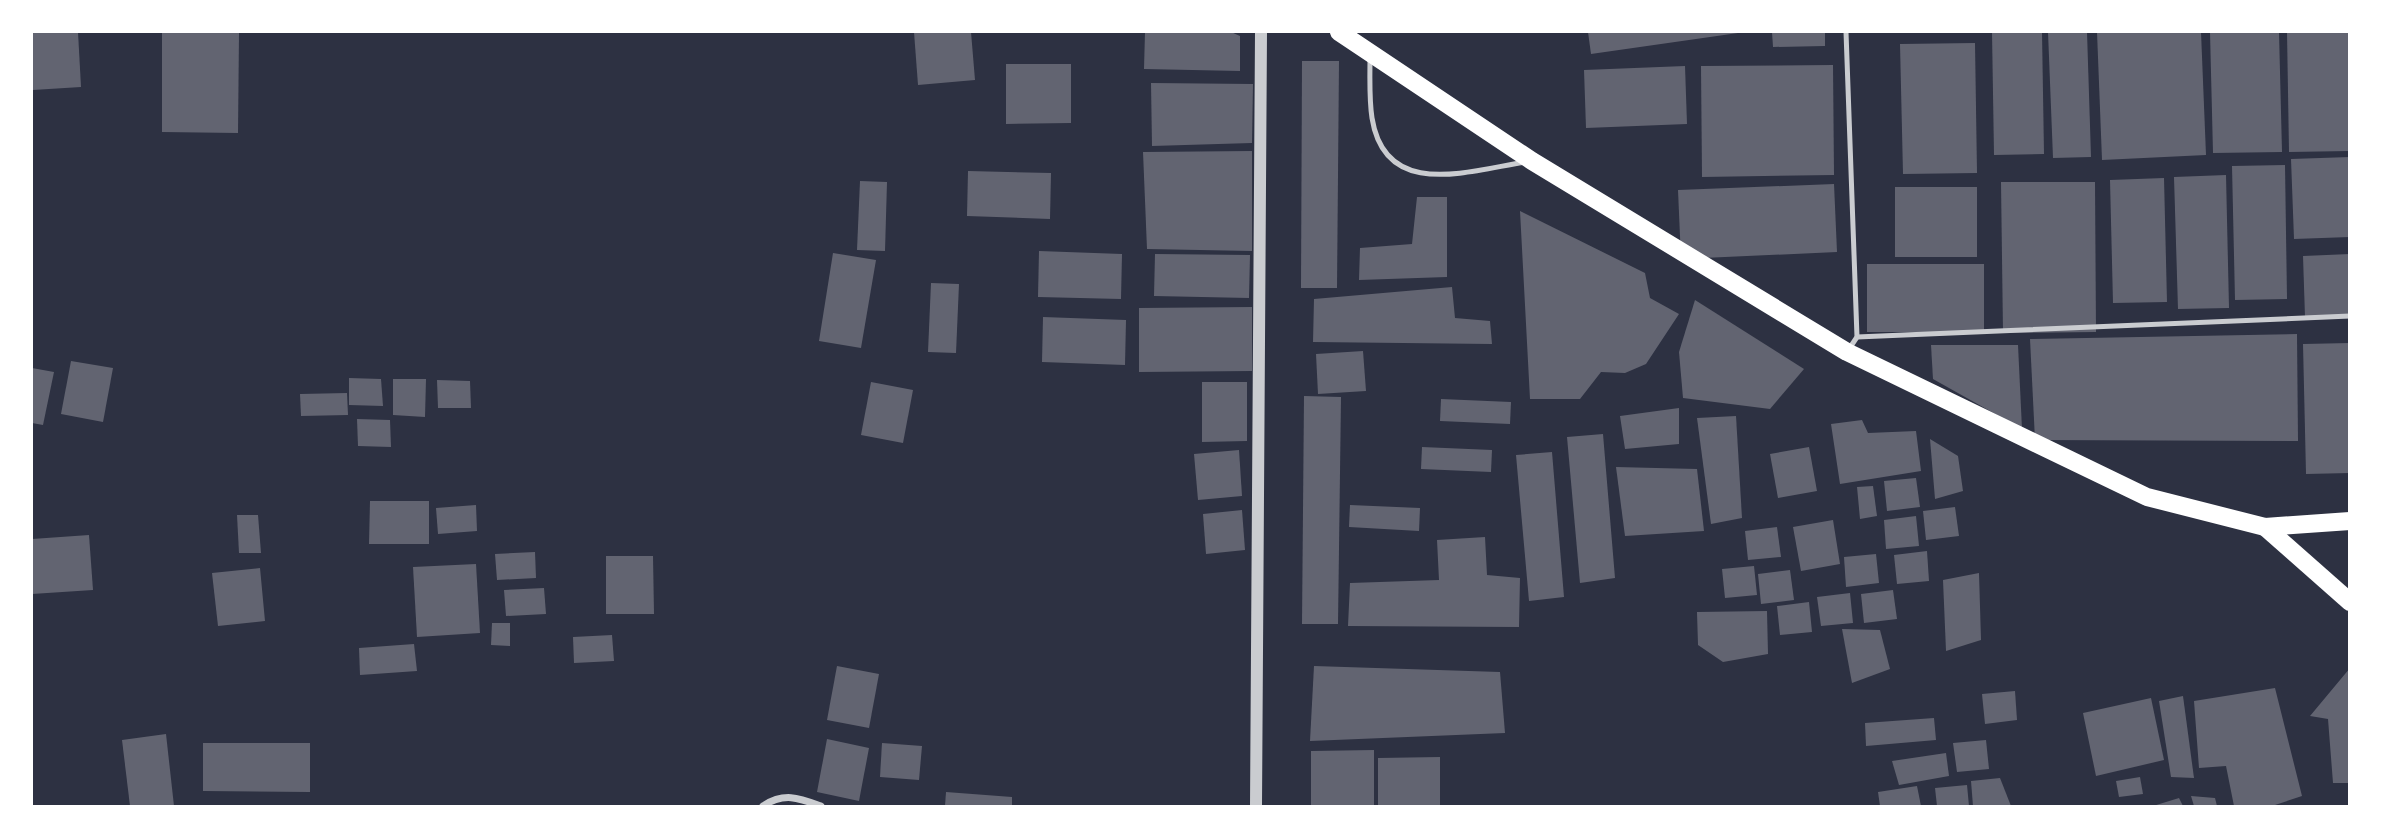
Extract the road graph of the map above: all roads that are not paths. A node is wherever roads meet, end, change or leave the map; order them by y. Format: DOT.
graph roads {
  1 [pos="1261,32"];
  2 [pos="1339,32"];
  3 [pos="1846,32"];
  4 [pos="1369,52"];
  5 [pos="1532,161"];
  6 [pos="2350,316"];
  7 [pos="1852,344"];
  8 [pos="2350,521"];
  9 [pos="2265,527"];
  10 [pos="2350,601"];
  11 [pos="763,807"];
  12 [pos="821,807"];
  13 [pos="1256,807"];
  1 -- 13 [label="street"];
  2 -- 4 [label="main road"];
  3 -- 7 [label="lane"];
  4 -- 5 [label="main road"];
  4 -- 5 [label="lane"];
  5 -- 7 [label="main road"];
  6 -- 7 [label="lane"];
  7 -- 9 [label="main road"];
  8 -- 9 [label="main road"];
  9 -- 10 [label="main road"];
  11 -- 12 [label="street"];
}
